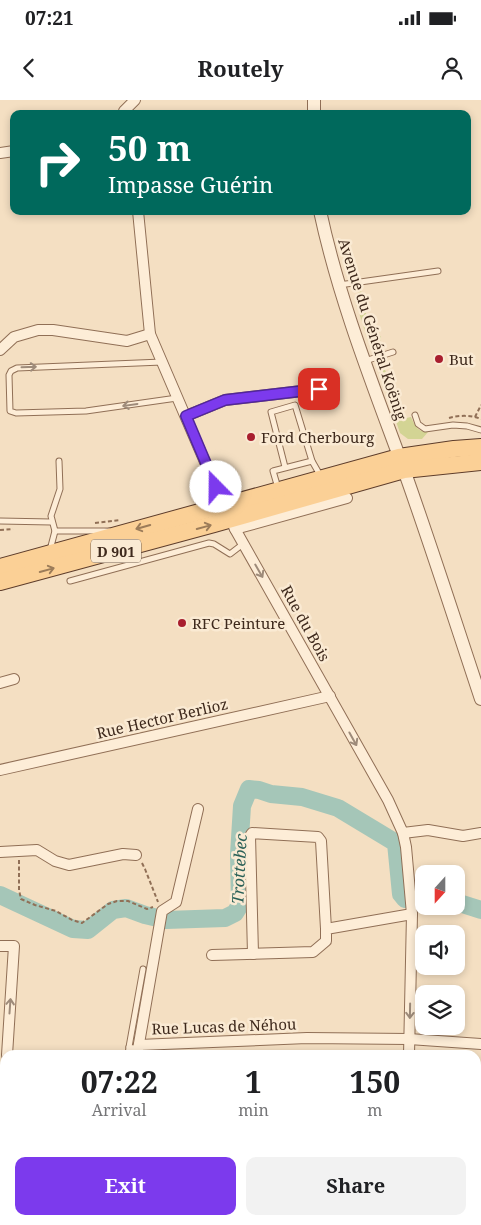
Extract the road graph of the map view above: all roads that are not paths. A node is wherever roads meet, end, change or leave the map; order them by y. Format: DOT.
graph roads {
  1 [pos="138,215"];
  2 [pos="321,215"];
  3 [pos="438,271"];
  4 [pos="339,286"];
  5 [pos="150,334"];
  6 [pos="0,350"];
  7 [pos="392,352"];
  8 [pos="365,361"];
  9 [pos="162,362"];
  10 [pos="319,389"];
  11 [pos="178,398"];
  12 [pos="415,415"];
  13 [pos="186,416"];
  14 [pos="481,430"];
  15 [pos="474,448"];
  16 [pos="59,461"];
  17 [pos="312,461"];
  18 [pos="481,462"];
  19 [pos="402,463"];
  20 [pos="285,467"];
  21 [pos="321,478"];
  22 [pos="278,489"];
  23 [pos="347,498"];
  24 [pos="224,504"];
  25 [pos="0,522"];
  26 [pos="52,522"];
  27 [pos="233,524"];
  28 [pos="55,530"];
  29 [pos="121,534"];
  30 [pos="244,544"];
  31 [pos="49,553"];
  32 [pos="0,566"];
  33 [pos="70,581"];
  34 [pos="0,582"];
  35 [pos="14,679"];
  36 [pos="0,682"];
  37 [pos="330,696"];
  38 [pos="481,699"];
  39 [pos="0,770"];
  40 [pos="198,809"];
  41 [pos="402,833"];
  42 [pos="481,833"];
  43 [pos="0,852"];
  44 [pos="136,854"];
  45 [pos="412,914"];
  46 [pos="326,929"];
  47 [pos="0,946"];
  48 [pos="253,954"];
  49 [pos="212,955"];
  50 [pos="143,969"];
  51 [pos="409,1039"];
  52 [pos="481,1044"];
  53 [pos="136,1049"];
  54 [pos="7,1050"];
  55 [pos="409,1050"];
  1 -- 5 [label="street, Rue du Bois"];
  2 -- 4 [label="street, Avenue du Général Koënig"];
  3 -- 4 [label="lane"];
  4 -- 8 [label="street, Avenue du Général Koënig"];
  5 -- 6 [label="street"];
  5 -- 9 [label="street, Rue du Bois"];
  7 -- 8 [label="lane"];
  8 -- 19 [label="street, Avenue du Général Koënig"];
  9 -- 11 [label="street, Rue du Bois"];
  11 -- 9 [label="lane, one-way"];
  10 -- 13 [label="street"];
  11 -- 13 [label="street, Rue du Bois"];
  12 -- 14 [label="lane"];
  13 -- 24 [label="street, Rue du Bois"];
  15 -- 19 [label="main road, D 901"];
  16 -- 26 [label="lane"];
  17 -- 20 [label="lane"];
  17 -- 20 [label="lane"];
  17 -- 21 [label="lane"];
  18 -- 19 [label="main road, D 901"];
  19 -- 21 [label="main road, D 901"];
  19 -- 27 [label="main road, D 901"];
  19 -- 38 [label="street, Avenue du Général Koënig"];
  20 -- 22 [label="lane"];
  21 -- 22 [label="main road, D 901"];
  22 -- 24 [label="main road, D 901"];
  23 -- 27 [label="street"];
  24 -- 27 [label="street, Rue du Bois"];
  24 -- 29 [label="main road, D 901, one-way"];
  25 -- 26 [label="lane"];
  26 -- 28 [label="lane"];
  27 -- 30 [label="street, Rue du Bois"];
  34 -- 27 [label="main road, D 901, one-way"];
  28 -- 29 [label="lane"];
  28 -- 31 [label="lane"];
  29 -- 31 [label="main road, D 901"];
  30 -- 33 [label="lane"];
  30 -- 37 [label="street, Rue du Bois, one-way"];
  31 -- 32 [label="main road, D 901"];
  35 -- 36 [label="street"];
  37 -- 39 [label="street, Rue Hector Berlioz"];
  37 -- 41 [label="street, Rue du Bois, one-way"];
  40 -- 53 [label="street, Rue Lucas de Néhou"];
  41 -- 42 [label="street"];
  41 -- 45 [label="street, Rue du Bois"];
  43 -- 44 [label="street"];
  45 -- 46 [label="street"];
  45 -- 51 [label="street, Rue du Bois, one-way"];
  46 -- 48 [label="street"];
  46 -- 48 [label="street"];
  54 -- 47 [label="street, one-way"];
  48 -- 49 [label="street"];
  50 -- 53 [label="lane"];
  51 -- 52 [label="street, Rue Lucas de Néhou"];
  51 -- 53 [label="street, Rue Lucas de Néhou"];
  51 -- 55 [label="street, Rue du Bois"];
}
